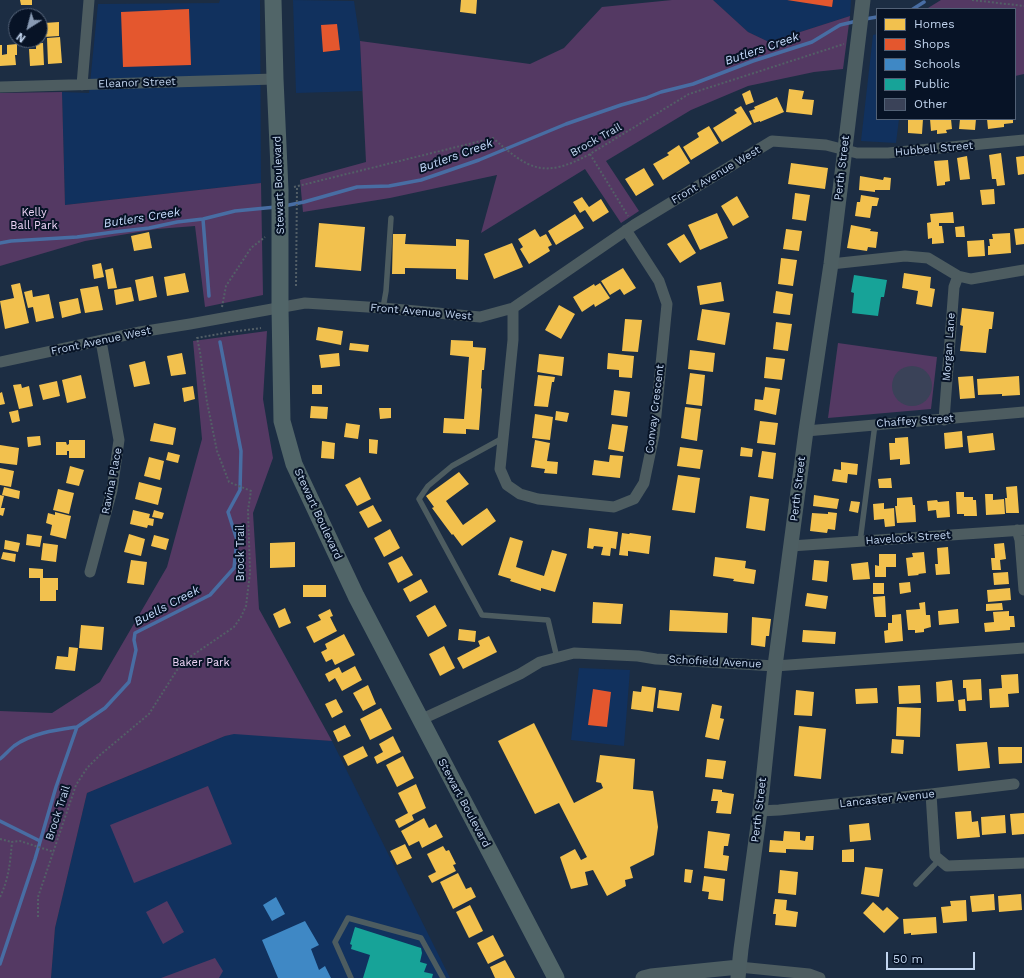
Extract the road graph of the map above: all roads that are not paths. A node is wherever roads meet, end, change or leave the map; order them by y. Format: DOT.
graph roads {
  1 [pos="89,0"];
  2 [pos="273,0"];
  3 [pos="862,3"];
  4 [pos="275,79"];
  5 [pos="82,85"];
  6 [pos="0,87"];
  7 [pos="1024,140"];
  8 [pos="845,149"];
  9 [pos="391,218"];
  10 [pos="630,227"];
  11 [pos="831,264"];
  12 [pos="1024,270"];
  13 [pos="958,276"];
  14 [pos="280,308"];
  15 [pos="383,308"];
  16 [pos="513,308"];
  17 [pos="101,341"];
  18 [pos="0,362"];
  19 [pos="1024,412"];
  20 [pos="944,420"];
  21 [pos="875,424"];
  22 [pos="806,431"];
  23 [pos="504,438"];
  24 [pos="1021,530"];
  25 [pos="860,542"];
  26 [pos="791,546"];
  27 [pos="90,572"];
  28 [pos="1024,590"];
  29 [pos="1024,648"];
  30 [pos="557,658"];
  31 [pos="775,666"];
  32 [pos="420,720"];
  33 [pos="1014,784"];
  34 [pos="931,794"];
  35 [pos="760,811"];
  36 [pos="939,860"];
  37 [pos="1024,863"];
  38 [pos="916,884"];
  39 [pos="739,973"];
  40 [pos="351,978"];
  41 [pos="443,978"];
  42 [pos="556,978"];
  43 [pos="643,978"];
  44 [pos="820,978"];
  1 -- 5 [label="street"];
  2 -- 4 [label="main road, Stewart Boulevard"];
  3 -- 8 [label="street, Perth Street"];
  4 -- 5 [label="street, Eleanor Street"];
  4 -- 14 [label="main road, Stewart Boulevard"];
  5 -- 6 [label="street, Eleanor Street"];
  7 -- 8 [label="street, Hubbell Street"];
  8 -- 10 [label="street, Front Avenue West"];
  8 -- 11 [label="street, Perth Street"];
  9 -- 15 [label="lane"];
  10 -- 16 [label="street, Front Avenue West"];
  10 -- 23 [label="street, Convay Crescent"];
  11 -- 13 [label="street"];
  11 -- 22 [label="street, Perth Street"];
  12 -- 13 [label="street"];
  13 -- 20 [label="street, Morgan Lane"];
  14 -- 15 [label="street, Front Avenue West"];
  14 -- 17 [label="street, Front Avenue West"];
  14 -- 32 [label="main road, Stewart Boulevard"];
  15 -- 16 [label="street, Front Avenue West"];
  16 -- 23 [label="street, Convay Crescent"];
  17 -- 18 [label="street, Front Avenue West"];
  17 -- 27 [label="street, Ravina Place"];
  19 -- 20 [label="street, Chaffey Street"];
  20 -- 21 [label="street, Chaffey Street"];
  21 -- 22 [label="street, Chaffey Street"];
  21 -- 25 [label="lane"];
  22 -- 26 [label="street, Perth Street"];
  23 -- 30 [label="lane"];
  24 -- 25 [label="street, Havelock Street"];
  24 -- 28 [label="street"];
  25 -- 26 [label="street, Havelock Street"];
  26 -- 31 [label="street, Perth Street"];
  29 -- 31 [label="street, Schofield Avenue"];
  30 -- 31 [label="street, Schofield Avenue"];
  30 -- 32 [label="street, Schofield Avenue"];
  31 -- 35 [label="street, Perth Street"];
  32 -- 42 [label="main road, Stewart Boulevard"];
  33 -- 34 [label="street, Lancaster Avenue"];
  34 -- 35 [label="street, Lancaster Avenue"];
  34 -- 36 [label="street"];
  35 -- 39 [label="street, Perth Street"];
  36 -- 37 [label="street"];
  36 -- 38 [label="lane"];
  39 -- 43 [label="street"];
  39 -- 44 [label="street"];
  40 -- 41 [label="lane"];
}
